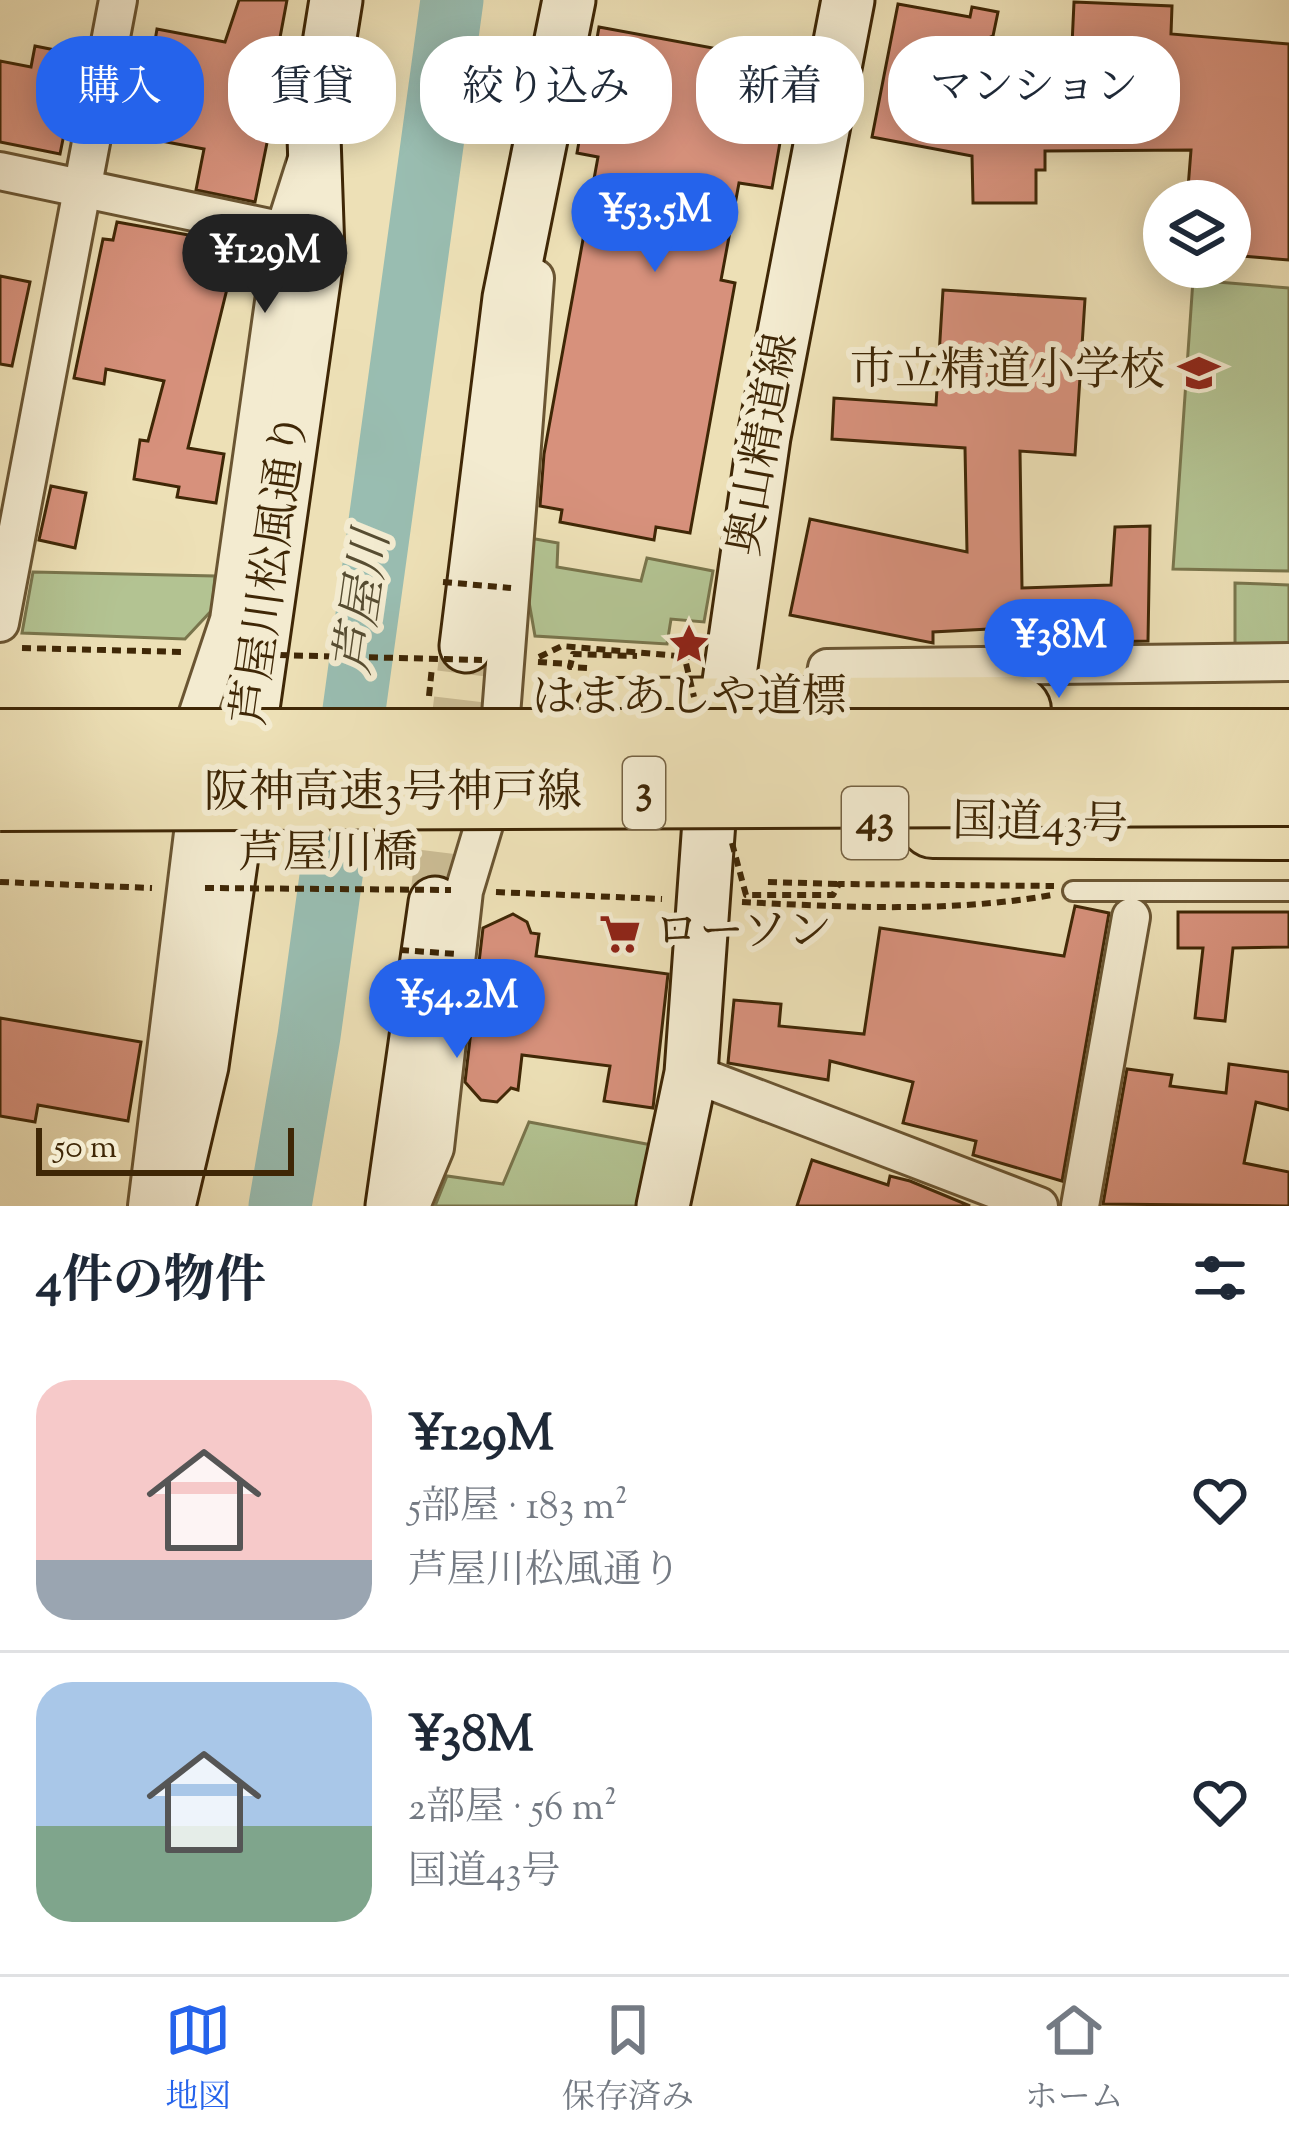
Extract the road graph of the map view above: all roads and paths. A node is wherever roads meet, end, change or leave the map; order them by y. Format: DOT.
graph roads {
  1 [pos="118,0"];
  2 [pos="336,0"];
  3 [pos="568,0"];
  4 [pos="848,0"];
  5 [pos="562,36"];
  6 [pos="543,144"];
  7 [pos="546,144"];
  8 [pos="0,171"];
  9 [pos="81,188"];
  10 [pos="301,242"];
  11 [pos="442,582"];
  12 [pos="511,588"];
  13 [pos="0,623"];
  14 [pos="687,634"];
  15 [pos="0,647"];
  16 [pos="1289,662"];
  17 [pos="486,680"];
  18 [pos="219,685"];
  19 [pos="727,685"];
  20 [pos="820,710"];
  21 [pos="1289,710"];
  22 [pos="0,714"];
  23 [pos="0,742"];
  24 [pos="1289,743"];
  25 [pos="1289,792"];
  26 [pos="0,797"];
  27 [pos="0,817"];
  28 [pos="205,817"];
  29 [pos="473,818"];
  30 [pos="709,821"];
  31 [pos="1289,826"];
  32 [pos="0,882"];
  33 [pos="768,882"];
  34 [pos="839,884"];
  35 [pos="197,889"];
  36 [pos="1073,891"];
  37 [pos="1289,891"];
  38 [pos="450,894"];
  39 [pos="707,901"];
  40 [pos="1131,917"];
  41 [pos="400,950"];
  42 [pos="457,954"];
  43 [pos="691,1073"];
  44 [pos="147,1206"];
  45 [pos="169,1206"];
  46 [pos="392,1206"];
  47 [pos="412,1206"];
  48 [pos="663,1206"];
  49 [pos="1039,1206"];
  50 [pos="1080,1206"];
  1 -- 9 [label="street"];
  2 -- 10 [label="street, 芦屋川松風通り"];
  3 -- 5 [label="street"];
  4 -- 19 [label="street, 奥山精道線"];
  6 -- 17 [label="street"];
  7 -- 12 [label="street"];
  8 -- 9 [label="street"];
  9 -- 10 [label="street"];
  9 -- 13 [label="street"];
  10 -- 18 [label="street"];
  10 -- 45 [label="street, 芦屋川松風通り"];
  11 -- 12 [label="path, bridge"];
  12 -- 17 [label="street"];
  14 -- 19 [label="path, bridge"];
  15 -- 18 [label="path"];
  16 -- 20 [label="street"];
  17 -- 18 [label="highway"];
  17 -- 18 [label="path, bridge"];
  17 -- 19 [label="highway"];
  18 -- 22 [label="highway"];
  19 -- 20 [label="highway"];
  19 -- 30 [label="street, 奥山精道線"];
  20 -- 21 [label="highway"];
  23 -- 24 [label="highway, 阪神高速3号神戸線 / 3, bridge"];
  25 -- 26 [label="highway, 阪神高速3号神戸線 / 3, bridge"];
  27 -- 28 [label="highway, 国道43号 / 43"];
  28 -- 29 [label="highway, 国道43号 / 43"];
  28 -- 35 [label="street"];
  29 -- 30 [label="highway, 国道43号 / 43"];
  29 -- 38 [label="street"];
  30 -- 31 [label="highway, 国道43号 / 43"];
  30 -- 39 [label="street, 奥山精道線"];
  32 -- 35 [label="path, 芦屋川橋"];
  33 -- 34 [label="path"];
  35 -- 38 [label="path, 芦屋川橋, bridge"];
  35 -- 44 [label="street"];
  36 -- 37 [label="lane"];
  36 -- 39 [label="path, 芦屋川橋"];
  38 -- 39 [label="path, 芦屋川橋"];
  38 -- 42 [label="street"];
  38 -- 46 [label="street"];
  39 -- 43 [label="street, 奥山精道線"];
  40 -- 50 [label="street"];
  41 -- 42 [label="path, bridge"];
  42 -- 47 [label="street"];
  43 -- 48 [label="street, 奥山精道線"];
  43 -- 49 [label="street"];
}
